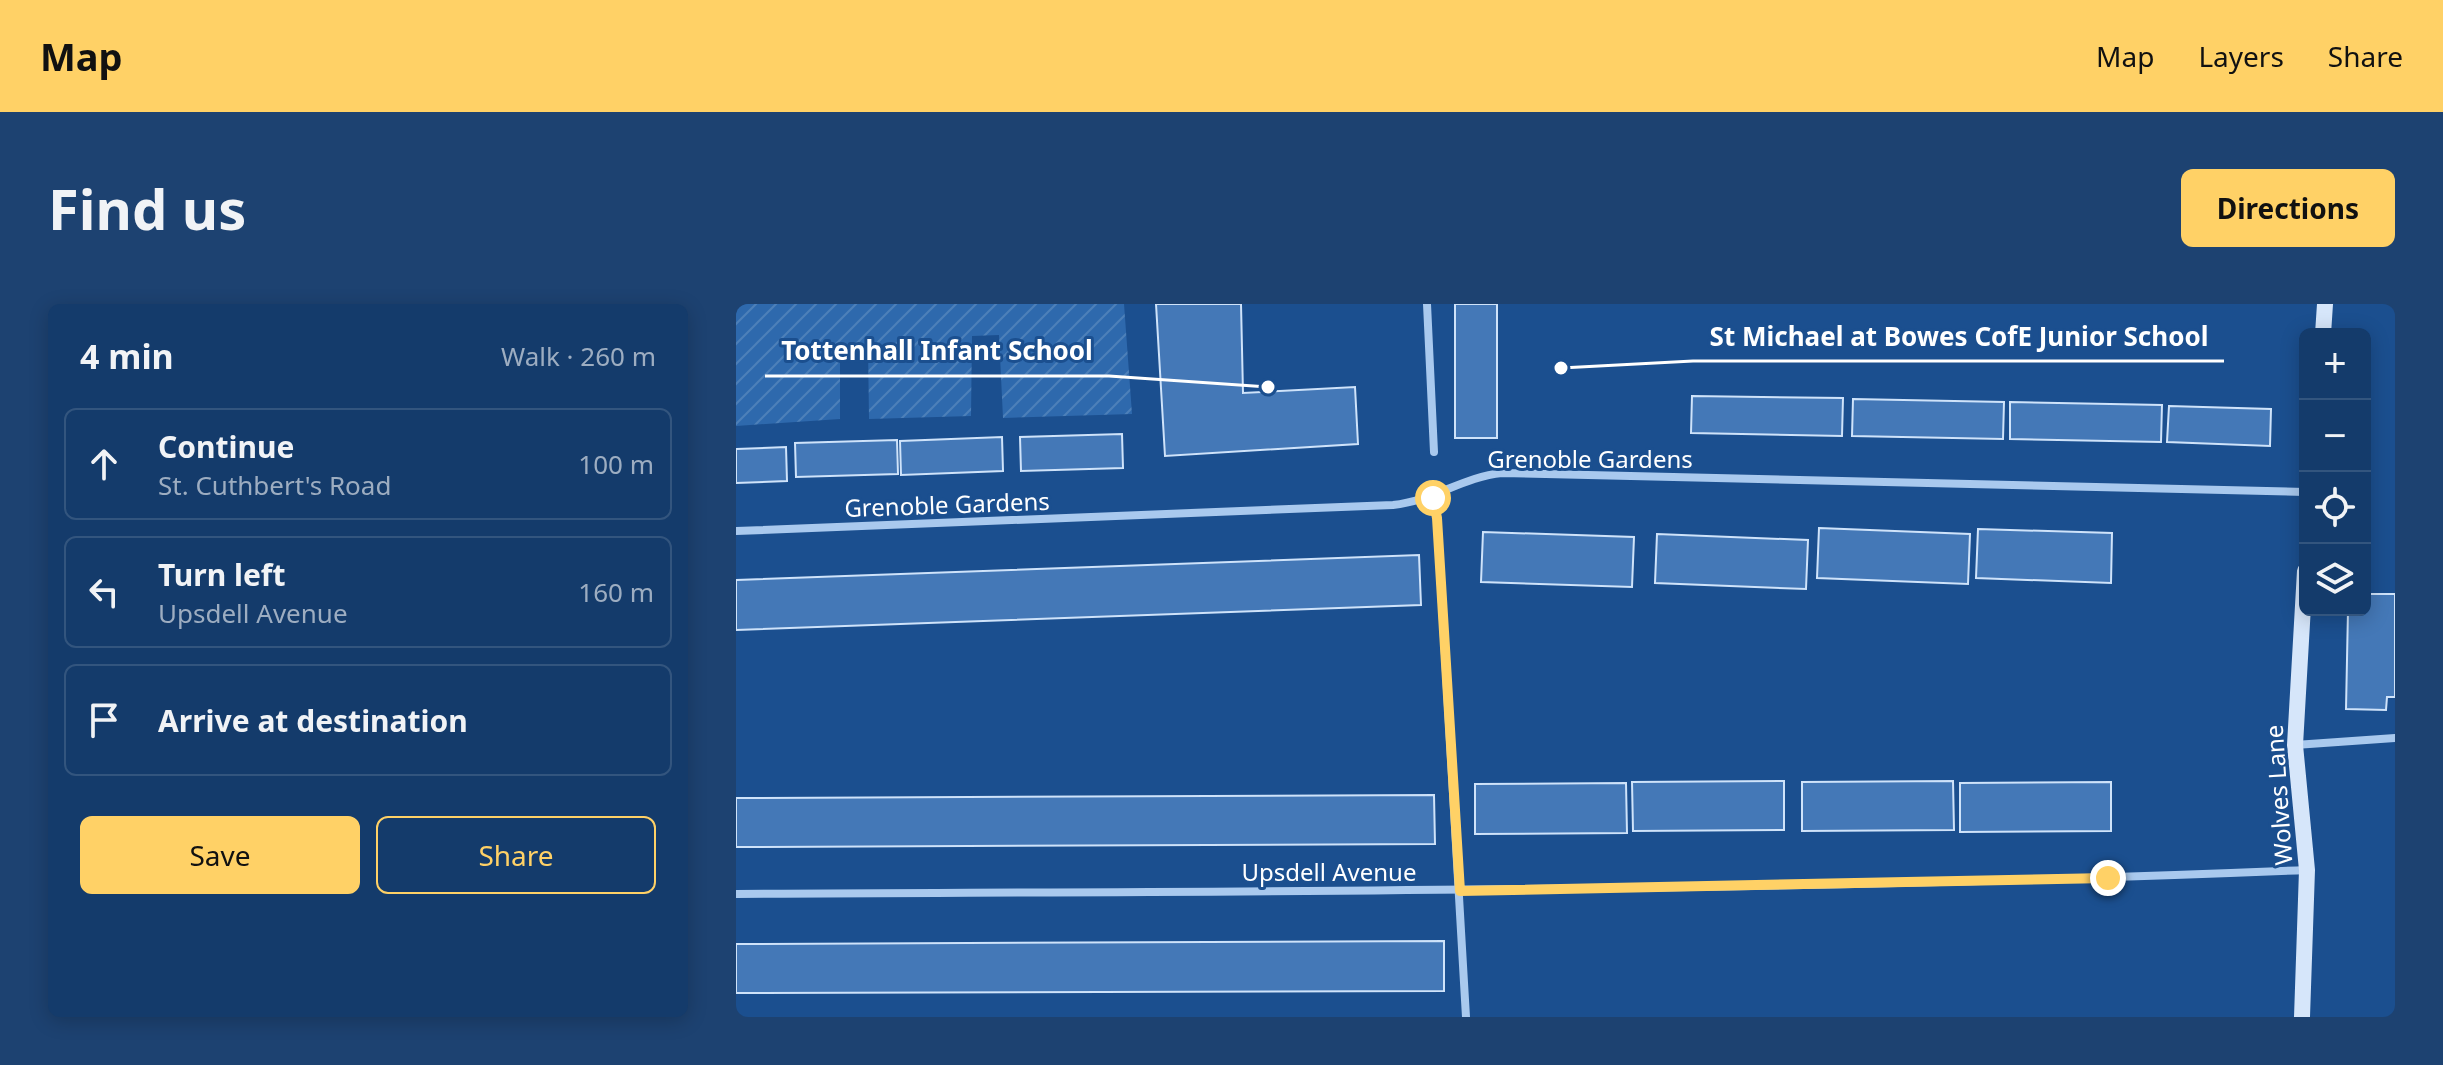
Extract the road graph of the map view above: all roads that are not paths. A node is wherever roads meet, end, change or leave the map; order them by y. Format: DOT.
graph roads {
  1 [pos="1427,304"];
  2 [pos="2325,304"];
  3 [pos="2323,328"];
  4 [pos="1434,452"];
  5 [pos="2299,492"];
  6 [pos="1433,498"];
  7 [pos="736,531"];
  8 [pos="2302,616"];
  9 [pos="2395,738"];
  10 [pos="2295,745"];
  11 [pos="2307,870"];
  12 [pos="1460,891"];
  13 [pos="736,894"];
  14 [pos="1466,1017"];
  15 [pos="2302,1017"];
  1 -- 4 [label="street"];
  2 -- 3 [label="street"];
  5 -- 6 [label="street, Grenoble Gardens"];
  6 -- 7 [label="street, Grenoble Gardens"];
  6 -- 12 [label="street"];
  8 -- 10 [label="street, Wolves Lane"];
  9 -- 10 [label="street"];
  10 -- 11 [label="street, Wolves Lane"];
  11 -- 12 [label="street, Upsdell Avenue"];
  11 -- 15 [label="street, Wolves Lane"];
  12 -- 13 [label="street, Upsdell Avenue"];
  12 -- 14 [label="street"];
}
